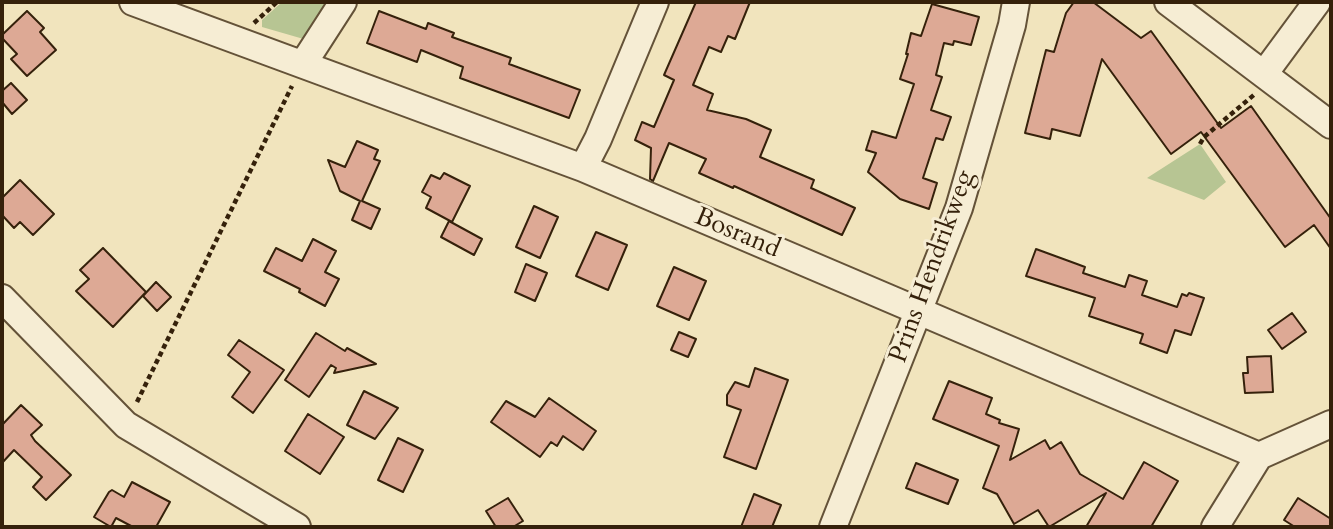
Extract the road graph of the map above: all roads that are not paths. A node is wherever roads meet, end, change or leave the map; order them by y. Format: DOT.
graph roads {
  1 [pos="133,2"];
  2 [pos="343,2"];
  3 [pos="655,2"];
  4 [pos="1016,2"];
  5 [pos="1168,2"];
  6 [pos="1317,2"];
  7 [pos="303,64"];
  8 [pos="1264,74"];
  9 [pos="1331,125"];
  10 [pos="583,168"];
  11 [pos="2,298"];
  12 [pos="918,312"];
  13 [pos="1331,424"];
  14 [pos="1259,456"];
  15 [pos="297,527"];
  16 [pos="833,527"];
  17 [pos="1215,527"];
  1 -- 7 [label="street, Bosrand"];
  2 -- 7 [label="street"];
  3 -- 10 [label="street"];
  4 -- 12 [label="street, Prins Hendrikweg"];
  5 -- 8 [label="street"];
  6 -- 8 [label="street"];
  7 -- 10 [label="street, Bosrand"];
  8 -- 9 [label="street"];
  10 -- 12 [label="street, Bosrand"];
  11 -- 15 [label="street"];
  12 -- 14 [label="street, Bosrand"];
  12 -- 16 [label="street, Prins Hendrikweg"];
  13 -- 14 [label="street"];
  14 -- 17 [label="street"];
}
